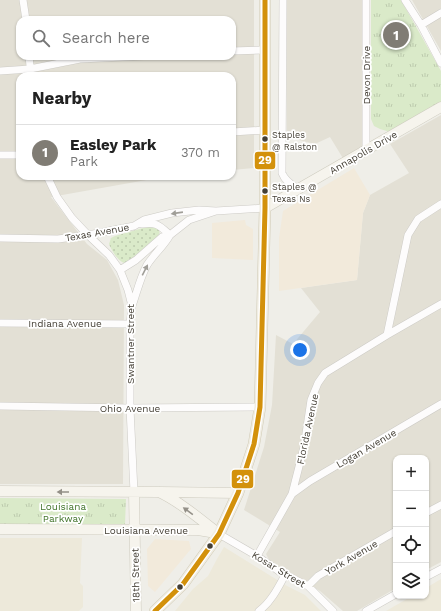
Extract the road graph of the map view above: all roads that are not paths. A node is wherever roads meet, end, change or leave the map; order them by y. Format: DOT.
graph roads {
  1 [pos="23,0"];
  2 [pos="264,0"];
  3 [pos="283,0"];
  4 [pos="366,0"];
  5 [pos="405,0"];
  6 [pos="441,13"];
  7 [pos="25,16"];
  8 [pos="421,25"];
  9 [pos="264,50"];
  10 [pos="236,51"];
  11 [pos="29,60"];
  12 [pos="80,60"];
  13 [pos="441,63"];
  14 [pos="0,71"];
  15 [pos="16,72"];
  16 [pos="30,72"];
  17 [pos="34,72"];
  18 [pos="441,107"];
  19 [pos="266,130"];
  20 [pos="236,132"];
  21 [pos="366,150"];
  22 [pos="0,155"];
  23 [pos="16,155"];
  24 [pos="49,180"];
  25 [pos="298,189"];
  26 [pos="441,204"];
  27 [pos="265,208"];
  28 [pos="216,211"];
  29 [pos="134,226"];
  30 [pos="170,234"];
  31 [pos="88,235"];
  32 [pos="0,238"];
  33 [pos="120,270"];
  34 [pos="441,304"];
  35 [pos="132,306"];
  36 [pos="0,323"];
  37 [pos="130,324"];
  38 [pos="387,336"];
  39 [pos="441,404"];
  40 [pos="0,406"];
  41 [pos="260,407"];
  42 [pos="130,408"];
  43 [pos="0,491"];
  44 [pos="134,492"];
  45 [pos="159,492"];
  46 [pos="238,493"];
  47 [pos="292,494"];
  48 [pos="441,505"];
  49 [pos="429,511"];
  50 [pos="0,529"];
  51 [pos="134,530"];
  52 [pos="393,533"];
  53 [pos="219,534"];
  54 [pos="257,556"];
  55 [pos="441,569"];
  56 [pos="285,575"];
  57 [pos="429,575"];
  58 [pos="308,586"];
  59 [pos="393,596"];
  60 [pos="158,609"];
  61 [pos="136,611"];
  62 [pos="259,611"];
  63 [pos="333,611"];
  64 [pos="366,611"];
  1 -- 7 [label="street"];
  2 -- 9 [label="main road"];
  3 -- 25 [label="street"];
  4 -- 21 [label="street, Devon Drive"];
  5 -- 8 [label="street"];
  6 -- 8 [label="street"];
  8 -- 13 [label="street"];
  9 -- 10 [label="street"];
  9 -- 19 [label="main road"];
  11 -- 16 [label="street"];
  12 -- 17 [label="street"];
  14 -- 15 [label="street"];
  18 -- 21 [label="main road, Annapolis Drive"];
  19 -- 20 [label="street"];
  19 -- 27 [label="main road"];
  21 -- 25 [label="main road, Annapolis Drive"];
  22 -- 23 [label="street"];
  24 -- 31 [label="street, Swantner Street"];
  25 -- 27 [label="main road, Annapolis Drive"];
  26 -- 38 [label="street"];
  27 -- 28 [label="street, Texas Avenue"];
  27 -- 41 [label="main road"];
  28 -- 29 [label="street, Texas Avenue, one-way"];
  28 -- 30 [label="street, Texas Avenue"];
  29 -- 30 [label="street"];
  29 -- 31 [label="street, Texas Avenue"];
  30 -- 33 [label="street, Texas Avenue"];
  35 -- 30 [label="street, Texas Avenue, one-way"];
  31 -- 32 [label="street, Texas Avenue"];
  31 -- 33 [label="street, Swantner Street"];
  33 -- 35 [label="street, Swantner Street"];
  34 -- 38 [label="street, Florida Avenue"];
  35 -- 37 [label="street, Swantner Street"];
  36 -- 37 [label="street, Indiana Avenue"];
  37 -- 42 [label="street, Swantner Street"];
  38 -- 47 [label="street, Florida Avenue"];
  39 -- 47 [label="street, Logan Avenue"];
  40 -- 42 [label="street, Ohio Avenue"];
  41 -- 42 [label="street, Ohio Avenue"];
  41 -- 46 [label="main road"];
  42 -- 44 [label="street, Swantner Street"];
  44 -- 43 [label="main road, one-way"];
  44 -- 45 [label="main road"];
  44 -- 51 [label="main road, 18th Street"];
  45 -- 46 [label="main road"];
  53 -- 45 [label="main road, Louisiana Avenue, one-way"];
  46 -- 53 [label="main road"];
  47 -- 54 [label="street, Florida Avenue"];
  48 -- 49 [label="street"];
  50 -- 51 [label="main road, Louisiana Avenue"];
  51 -- 53 [label="main road, Louisiana Avenue"];
  51 -- 61 [label="main road, 18th Street"];
  52 -- 58 [label="street, York Avenue"];
  53 -- 54 [label="street, Kosar Street"];
  53 -- 60 [label="main road"];
  54 -- 56 [label="street, Kosar Street"];
  55 -- 57 [label="street"];
  56 -- 58 [label="street, Kosar Street"];
  56 -- 62 [label="street"];
  58 -- 63 [label="street, Kosar Street"];
  59 -- 64 [label="street"];
}
